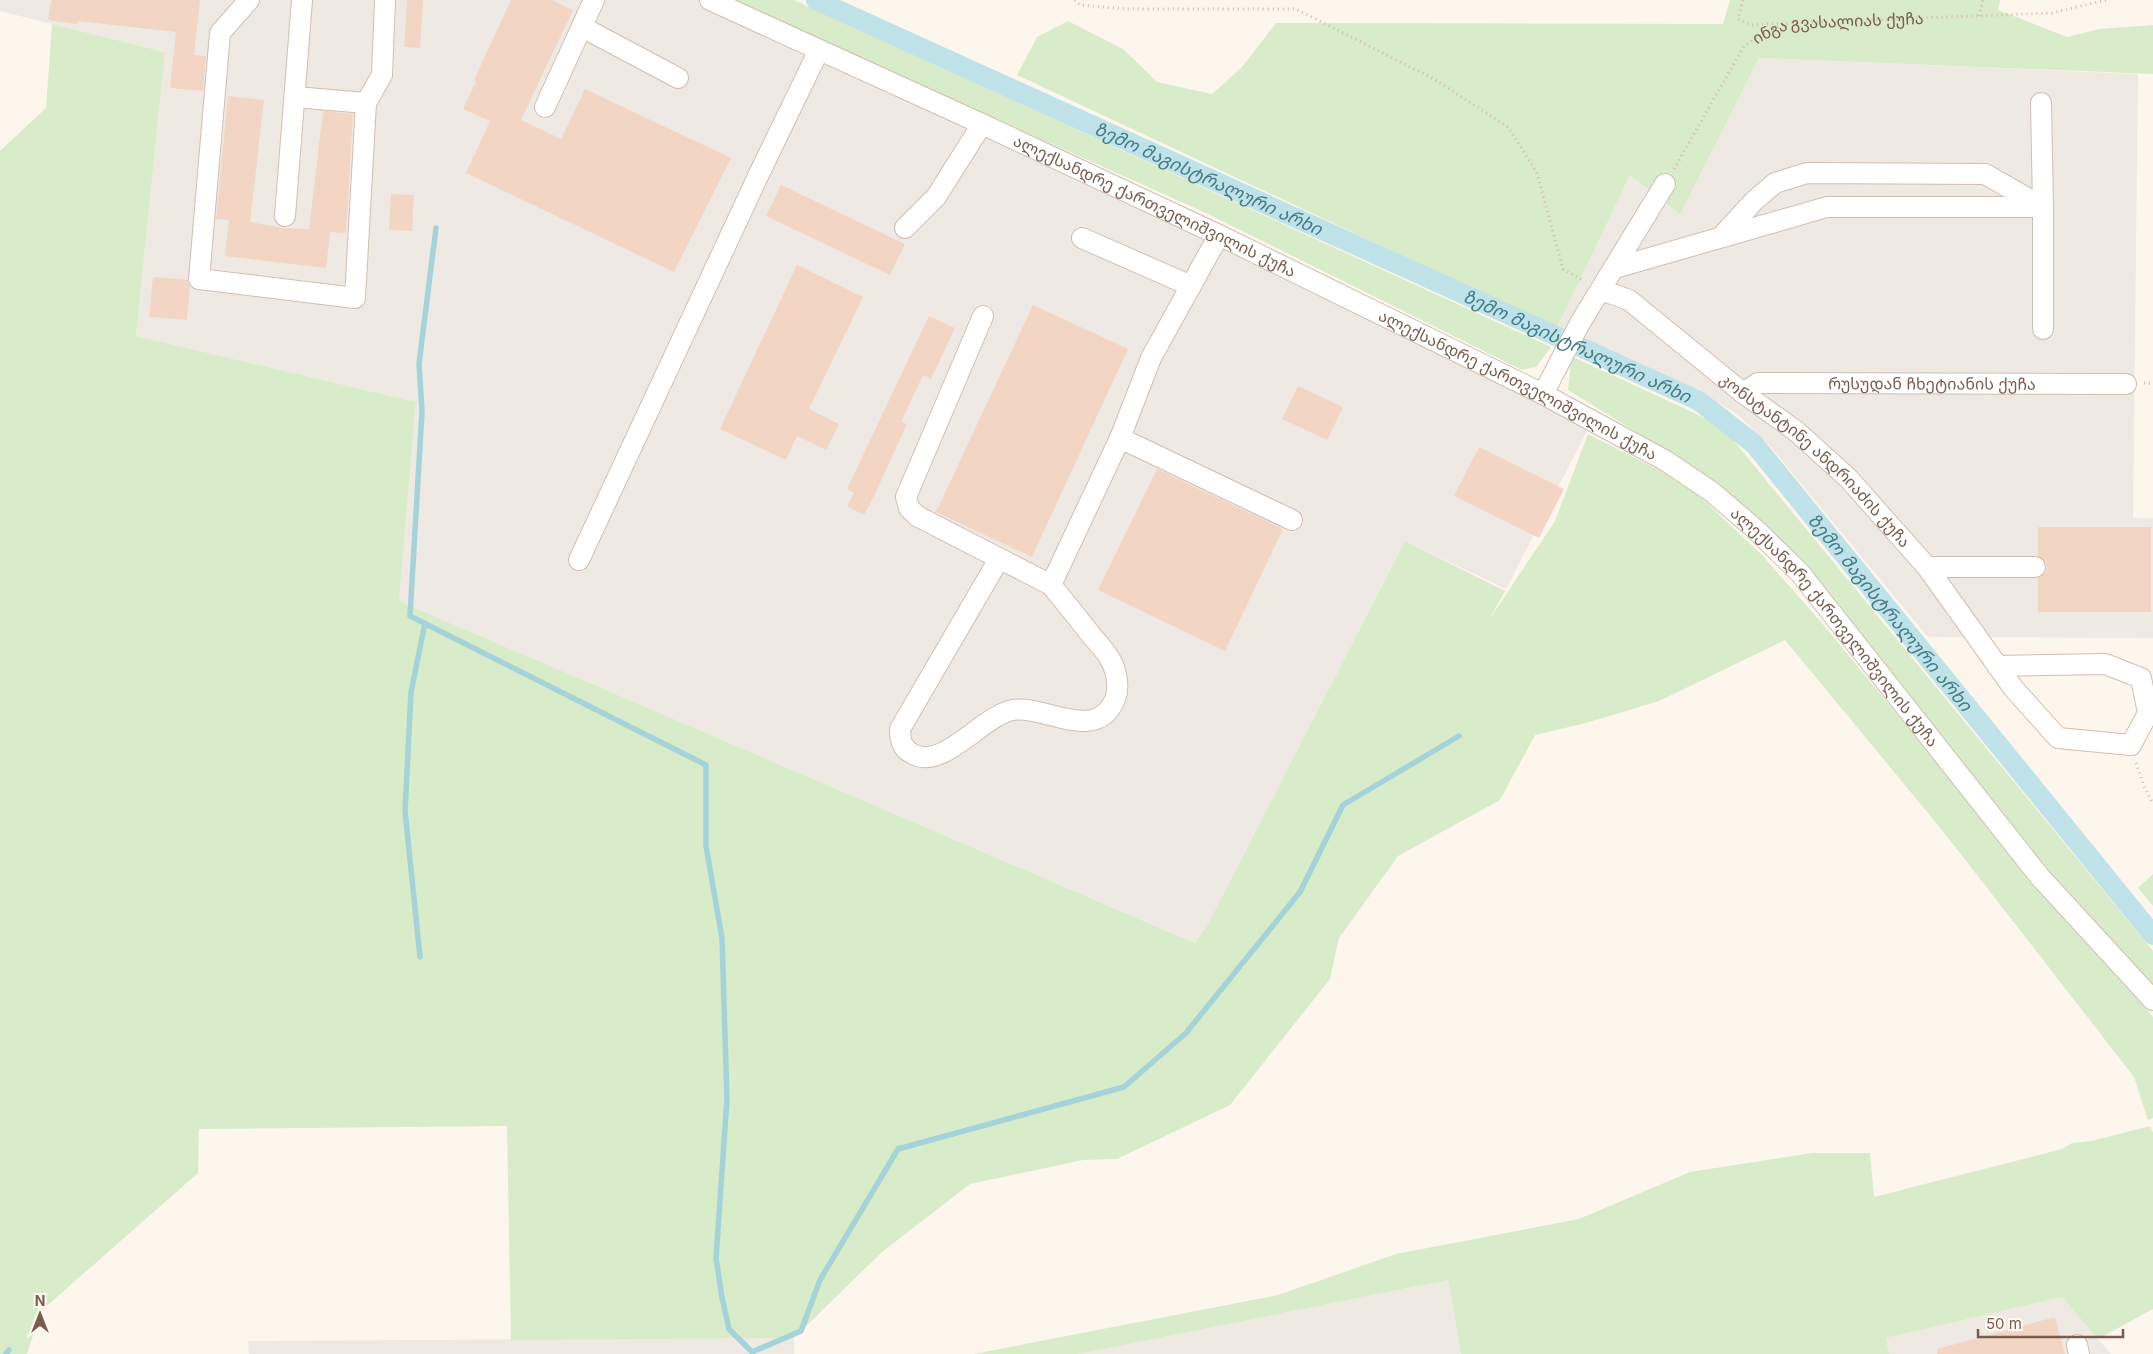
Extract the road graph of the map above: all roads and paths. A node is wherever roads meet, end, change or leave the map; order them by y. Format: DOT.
graph roads {
  1 [pos="249,0"];
  2 [pos="302,0"];
  3 [pos="385,0"];
  4 [pos="594,0"];
  5 [pos="710,0"];
  6 [pos="1075,0"];
  7 [pos="1743,0"];
  8 [pos="1984,0"];
  9 [pos="2106,0"];
  10 [pos="1979,16"];
  11 [pos="1788,23"];
  12 [pos="582,27"];
  13 [pos="819,50"];
  14 [pos="678,78"];
  15 [pos="295,98"];
  16 [pos="366,103"];
  17 [pos="2041,103"];
  18 [pos="546,107"];
  19 [pos="982,124"];
  20 [pos="1665,184"];
  21 [pos="2043,207"];
  22 [pos="285,216"];
  23 [pos="905,228"];
  24 [pos="1219,235"];
  25 [pos="1721,237"];
  26 [pos="1082,238"];
  27 [pos="1615,268"];
  28 [pos="1191,286"];
  29 [pos="1601,290"];
  30 [pos="983,316"];
  31 [pos="2043,330"];
  32 [pos="2126,384"];
  33 [pos="1743,393"];
  34 [pos="1543,394"];
  35 [pos="1120,438"];
  36 [pos="1292,520"];
  37 [pos="999,558"];
  38 [pos="579,560"];
  39 [pos="1927,567"];
  40 [pos="2035,567"];
  41 [pos="1051,585"];
  42 [pos="1997,666"];
  43 [pos="2131,745"];
  44 [pos="2153,804"];
  45 [pos="2153,1000"];
  1 -- 16 [label="street"];
  2 -- 15 [label="street"];
  3 -- 16 [label="street"];
  4 -- 12 [label="street"];
  5 -- 13 [label="street, ალექსანდრე ქართველიშვილის ქუჩა"];
  6 -- 29 [label="path"];
  7 -- 11 [label="path"];
  8 -- 10 [label="path"];
  9 -- 10 [label="path, ინგა გვასალიას ქუჩა"];
  10 -- 11 [label="path, ინგა გვასალიას ქუჩა"];
  11 -- 20 [label="path, ინგა გვასალიას ქუჩა"];
  12 -- 14 [label="street"];
  12 -- 18 [label="street"];
  13 -- 19 [label="street, ალექსანდრე ქართველიშვილის ქუჩა"];
  13 -- 38 [label="street"];
  15 -- 16 [label="street"];
  15 -- 22 [label="street"];
  17 -- 21 [label="street"];
  19 -- 23 [label="street"];
  19 -- 24 [label="street, ალექსანდრე ქართველიშვილის ქუჩა"];
  20 -- 27 [label="street"];
  21 -- 25 [label="street"];
  21 -- 25 [label="street"];
  21 -- 31 [label="street"];
  24 -- 28 [label="street"];
  24 -- 34 [label="street, ალექსანდრე ქართველიშვილის ქუჩა"];
  25 -- 27 [label="street"];
  26 -- 28 [label="street"];
  27 -- 29 [label="street"];
  28 -- 35 [label="street"];
  29 -- 33 [label="street, კონსტანტინე ანდრიაძის ქუჩა"];
  29 -- 34 [label="street"];
  30 -- 37 [label="street"];
  32 -- 33 [label="street, რუსუდან ჩხეტიანის ქუჩა"];
  33 -- 39 [label="street, კონსტანტინე ანდრიაძის ქუჩა"];
  34 -- 45 [label="street, ალექსანდრე ქართველიშვილის ქუჩა"];
  35 -- 36 [label="street"];
  35 -- 41 [label="street"];
  37 -- 41 [label="street"];
  37 -- 41 [label="street"];
  39 -- 40 [label="street"];
  39 -- 42 [label="street, კონსტანტინე ანდრიაძის ქუჩა"];
  42 -- 43 [label="street, კონსტანტინე ანდრიაძის ქუჩა"];
  42 -- 43 [label="street"];
  43 -- 44 [label="path"];
}
